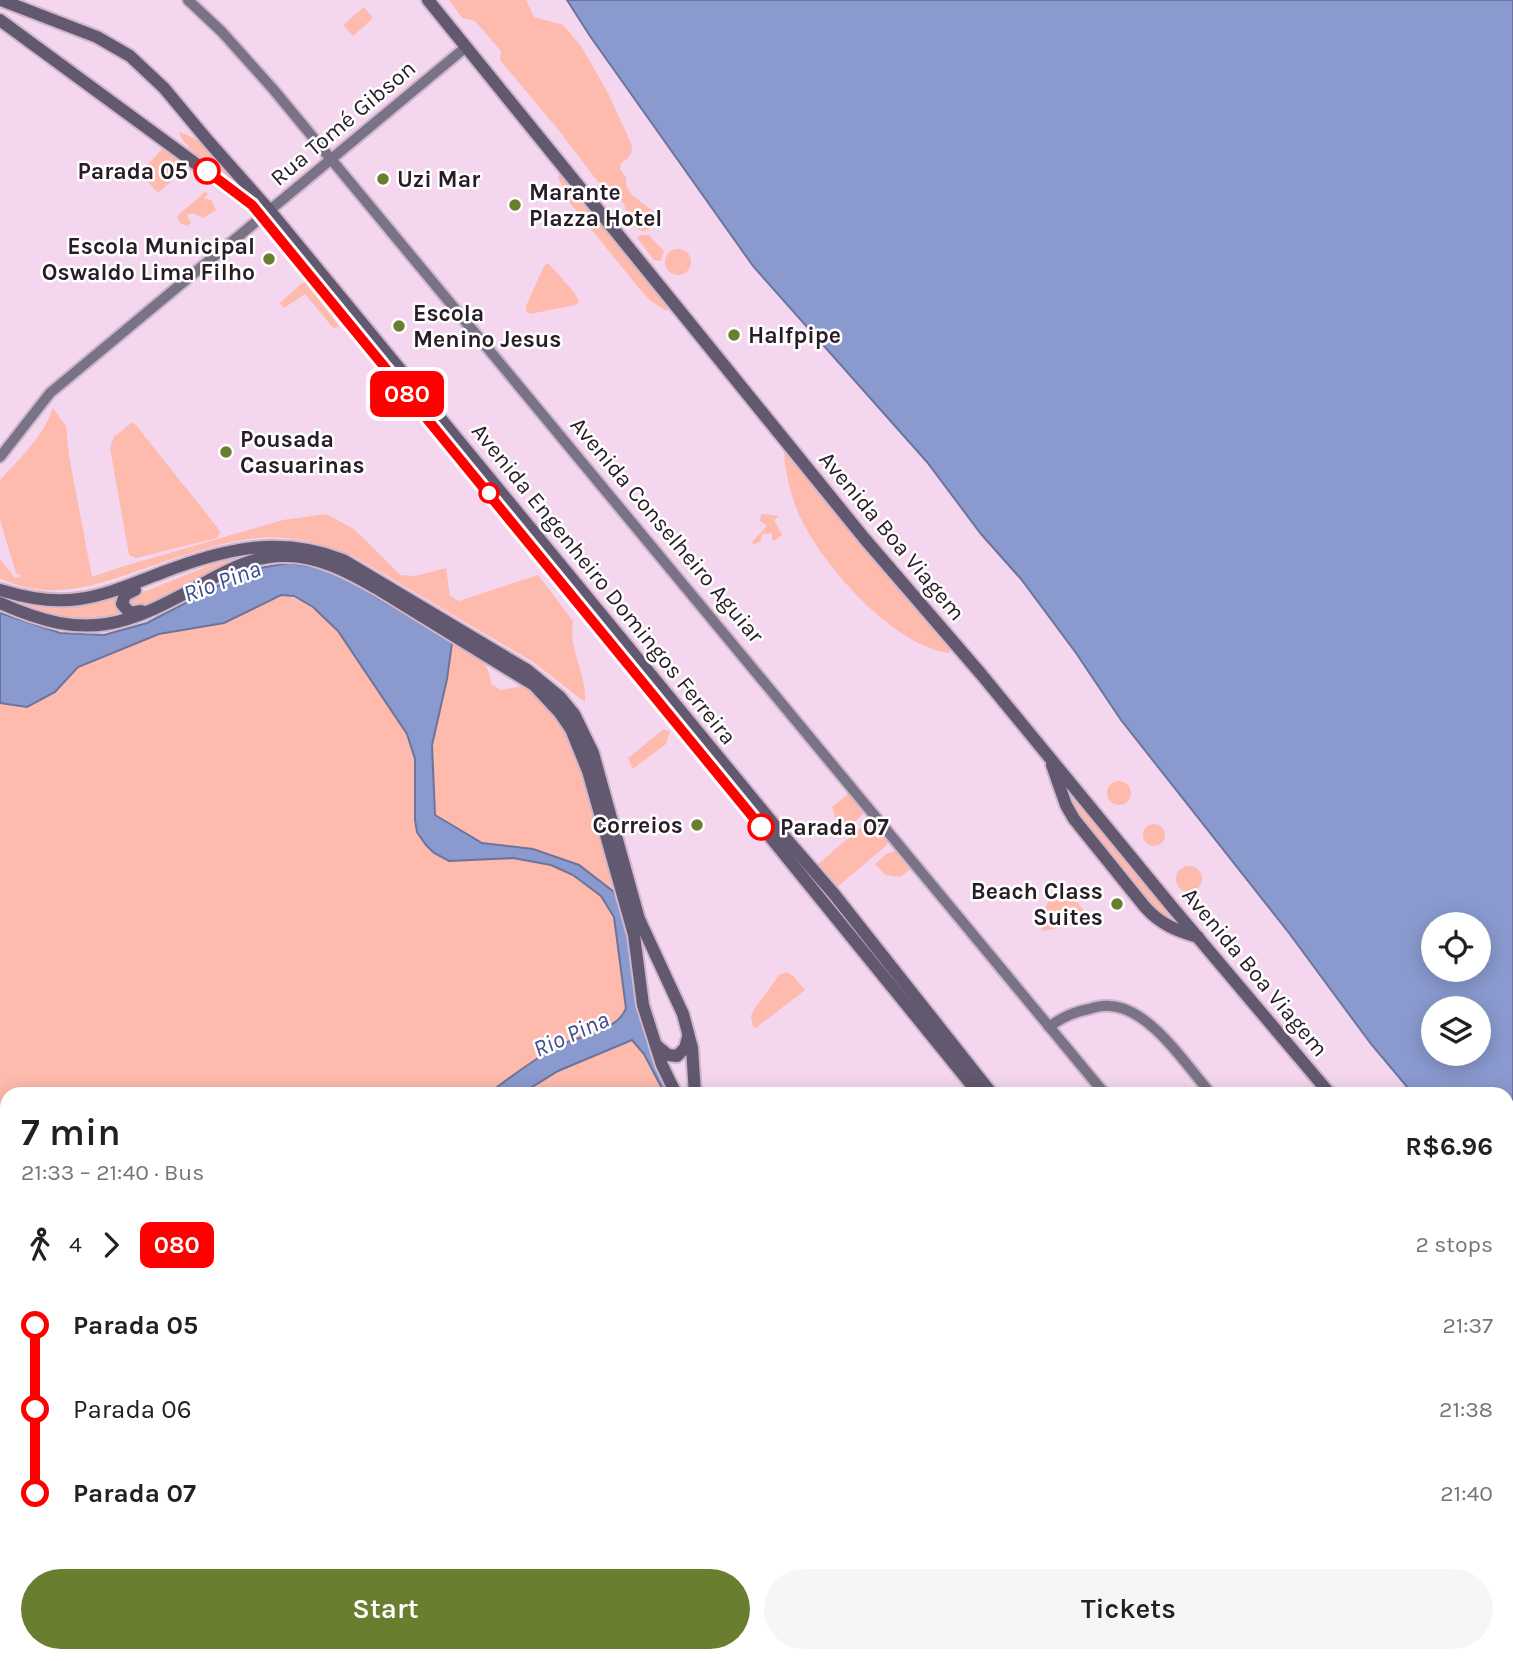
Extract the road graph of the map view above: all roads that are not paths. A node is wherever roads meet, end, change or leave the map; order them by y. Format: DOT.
graph roads {
  1 [pos="1,0"];
  2 [pos="188,0"];
  3 [pos="428,0"];
  4 [pos="0,20"];
  5 [pos="466,47"];
  6 [pos="331,160"];
  7 [pos="266,214"];
  8 [pos="0,457"];
  9 [pos="229,552"];
  10 [pos="0,590"];
  11 [pos="184,594"];
  12 [pos="0,603"];
  13 [pos="1048,755"];
  14 [pos="1199,937"];
  15 [pos="1049,1027"];
  16 [pos="688,1034"];
  17 [pos="656,1045"];
  18 [pos="673,1087"];
  19 [pos="695,1087"];
  20 [pos="973,1087"];
  21 [pos="986,1087"];
  22 [pos="1099,1087"];
  23 [pos="1205,1087"];
  24 [pos="1324,1087"];
  1 -- 7 [label="main road, Avenida Engenheiro Domingos Ferreira"];
  2 -- 6 [label="main road, Avenida Conselheiro Aguiar"];
  3 -- 5 [label="main road, Avenida Boa Viagem"];
  4 -- 7 [label="main road, Avenida Engenheiro Domingos Ferreira"];
  5 -- 6 [label="main road, Rua Tomé Gibson"];
  5 -- 13 [label="main road, Avenida Boa Viagem"];
  6 -- 7 [label="main road, Rua Tomé Gibson"];
  6 -- 15 [label="main road, Avenida Conselheiro Aguiar"];
  7 -- 8 [label="main road, Rua Tomé Gibson"];
  7 -- 20 [label="main road, Avenida Engenheiro Domingos Ferreira"];
  7 -- 21 [label="main road, Avenida Engenheiro Domingos Ferreira"];
  9 -- 10 [label="main road"];
  9 -- 11 [label="main road"];
  9 -- 16 [label="main road"];
  11 -- 12 [label="main road"];
  11 -- 17 [label="main road"];
  13 -- 14 [label="main road, Avenida Boa Viagem"];
  13 -- 14 [label="main road"];
  14 -- 24 [label="main road, Avenida Boa Viagem"];
  15 -- 22 [label="main road, Avenida Conselheiro Aguiar"];
  15 -- 23 [label="main road"];
  16 -- 17 [label="main road"];
  16 -- 19 [label="main road"];
  17 -- 18 [label="main road"];
}
